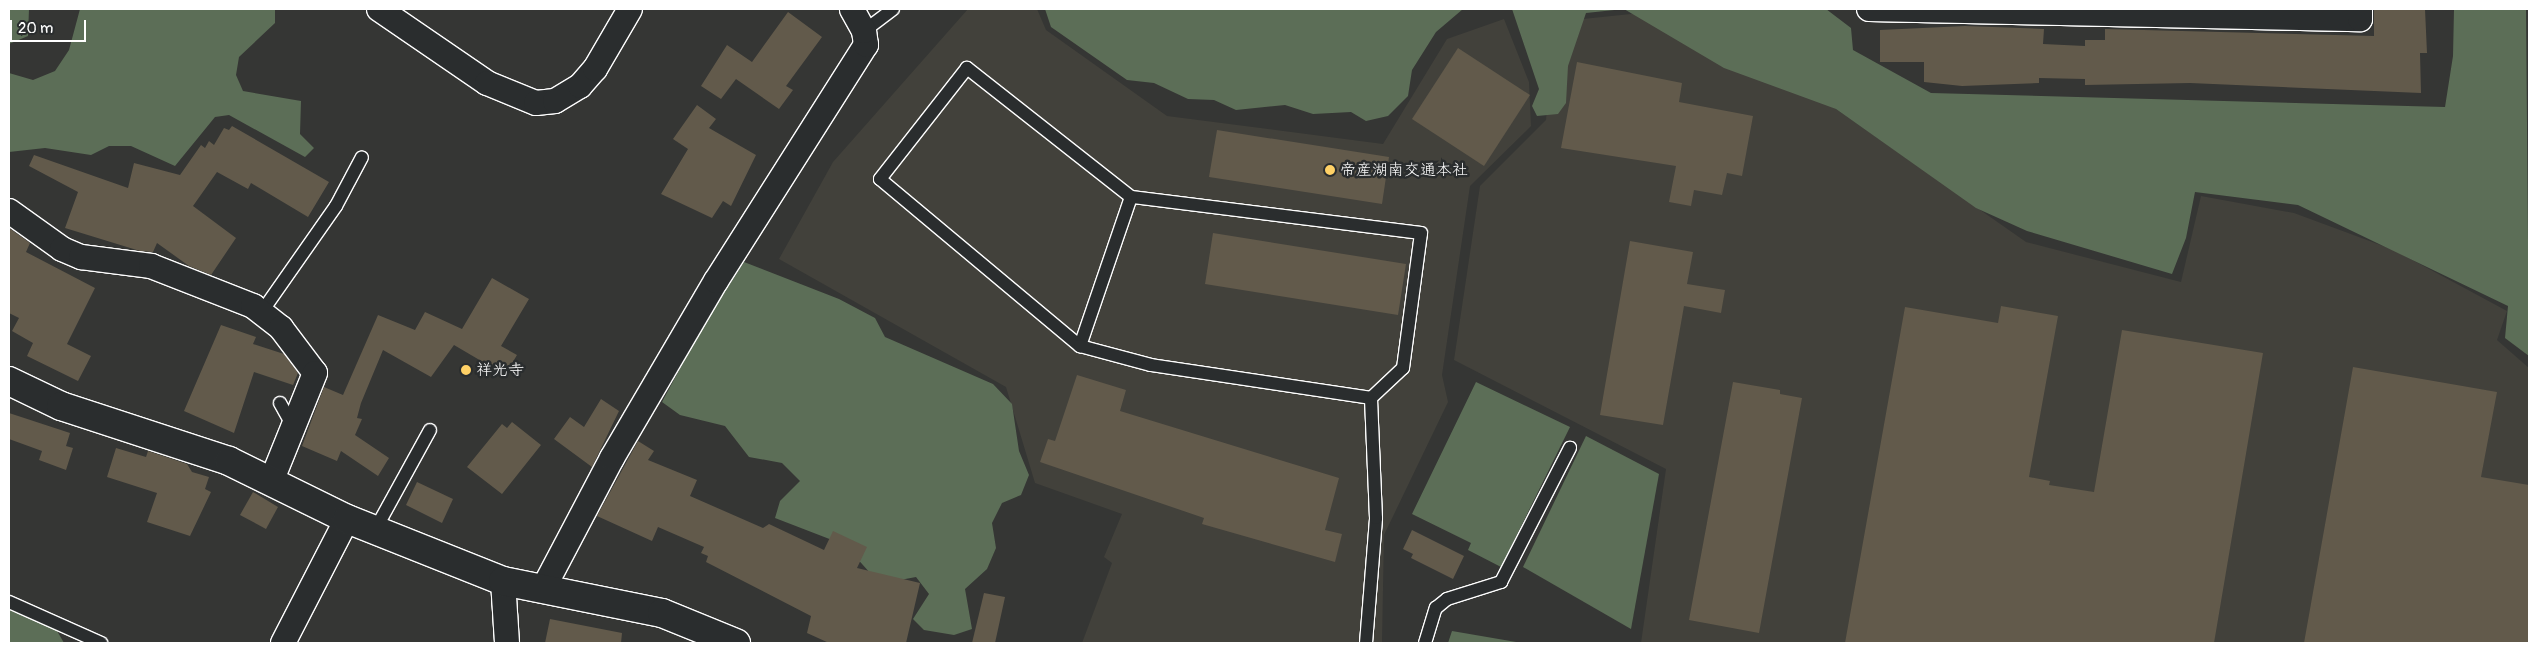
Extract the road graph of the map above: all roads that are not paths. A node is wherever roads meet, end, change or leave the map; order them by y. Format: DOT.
graph roads {
  1 [pos="379,9"];
  2 [pos="630,9"];
  3 [pos="852,9"];
  4 [pos="893,9"];
  5 [pos="1869,9"];
  6 [pos="2360,9"];
  7 [pos="864,30"];
  8 [pos="362,157"];
  9 [pos="1131,197"];
  10 [pos="9,211"];
  11 [pos="262,312"];
  12 [pos="1080,346"];
  13 [pos="9,381"];
  14 [pos="1371,398"];
  15 [pos="280,403"];
  16 [pos="294,428"];
  17 [pos="430,430"];
  18 [pos="1570,448"];
  19 [pos="271,482"];
  20 [pos="348,519"];
  21 [pos="375,530"];
  22 [pos="503,582"];
  23 [pos="543,589"];
  24 [pos="9,602"];
  25 [pos="101,643"];
  26 [pos="282,643"];
  27 [pos="507,643"];
  28 [pos="736,643"];
  29 [pos="1366,643"];
  30 [pos="1425,643"];
  1 -- 2 [label="street"];
  3 -- 7 [label="street"];
  4 -- 7 [label="lane"];
  5 -- 6 [label="street"];
  7 -- 23 [label="street"];
  8 -- 11 [label="lane"];
  9 -- 12 [label="lane"];
  9 -- 12 [label="lane"];
  9 -- 14 [label="lane"];
  10 -- 11 [label="street"];
  11 -- 16 [label="street"];
  12 -- 14 [label="lane"];
  13 -- 19 [label="street"];
  14 -- 29 [label="lane"];
  15 -- 16 [label="lane"];
  16 -- 19 [label="street"];
  17 -- 21 [label="lane"];
  18 -- 30 [label="lane"];
  19 -- 20 [label="street"];
  20 -- 21 [label="street"];
  20 -- 26 [label="street"];
  21 -- 22 [label="street"];
  22 -- 23 [label="street"];
  22 -- 27 [label="street"];
  23 -- 28 [label="street"];
  24 -- 25 [label="lane"];
}
